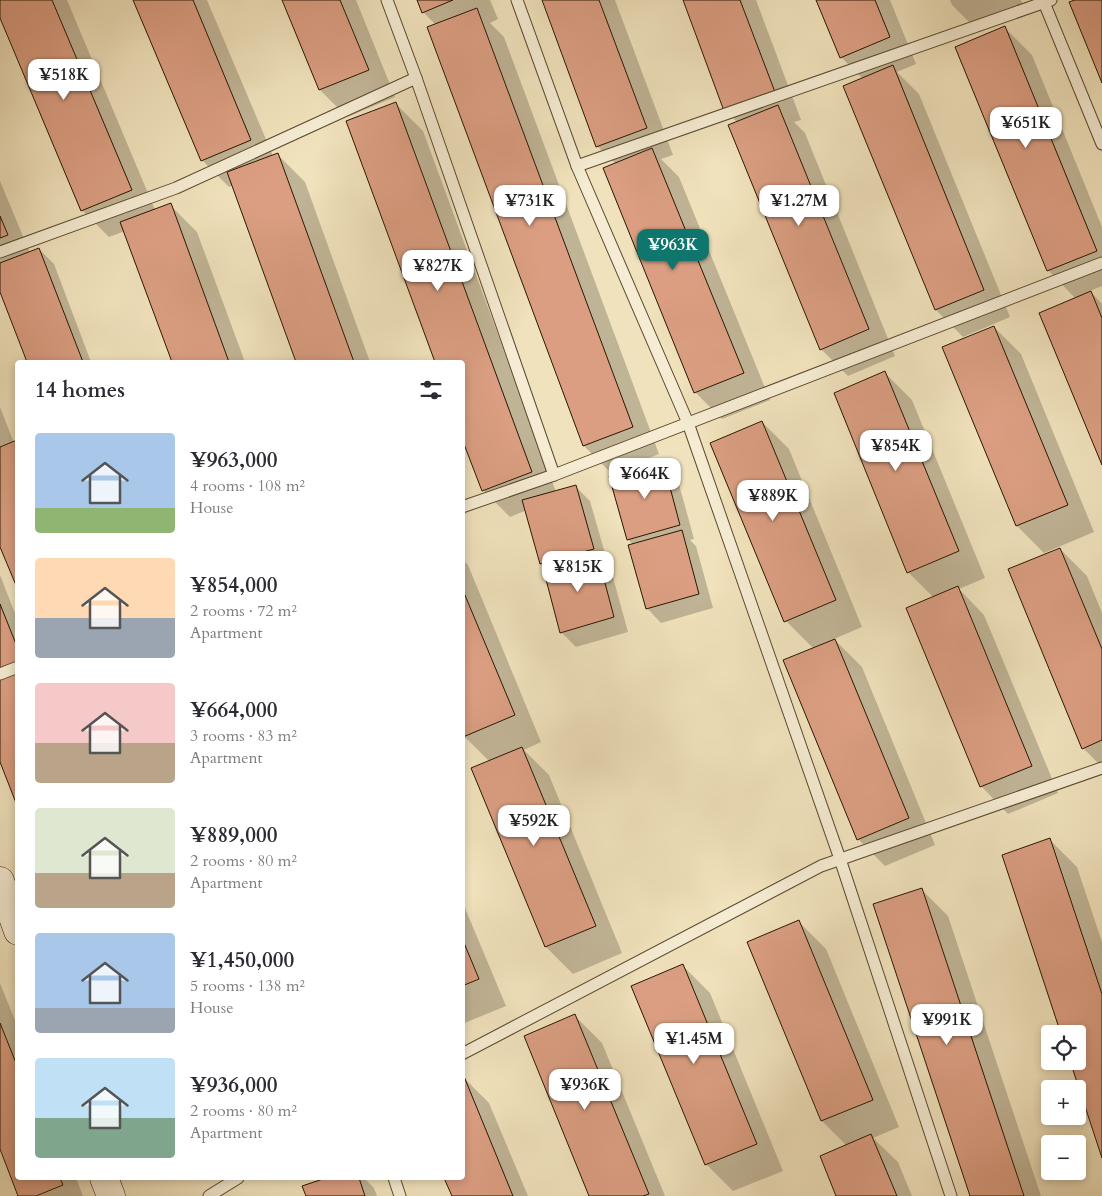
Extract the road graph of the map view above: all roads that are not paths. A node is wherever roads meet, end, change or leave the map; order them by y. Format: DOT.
graph roads {
  1 [pos="387,0"];
  2 [pos="517,0"];
  3 [pos="1046,1"];
  4 [pos="416,78"];
  5 [pos="1102,144"];
  6 [pos="577,166"];
  7 [pos="0,252"];
  8 [pos="1102,264"];
  9 [pos="688,423"];
  10 [pos="554,475"];
  11 [pos="465,507"];
  12 [pos="15,668"];
  13 [pos="0,674"];
  14 [pos="1102,768"];
  15 [pos="840,859"];
  16 [pos="0,881"];
  17 [pos="15,923"];
  18 [pos="465,1052"];
  19 [pos="105,1180"];
  20 [pos="235,1180"];
  21 [pos="395,1180"];
  22 [pos="111,1196"];
  23 [pos="209,1196"];
  24 [pos="400,1196"];
  25 [pos="951,1196"];
  1 -- 4 [label="lane"];
  2 -- 6 [label="lane"];
  3 -- 5 [label="lane"];
  3 -- 6 [label="lane"];
  4 -- 7 [label="lane"];
  4 -- 10 [label="lane"];
  6 -- 9 [label="lane"];
  8 -- 9 [label="lane"];
  9 -- 10 [label="lane"];
  9 -- 15 [label="lane"];
  10 -- 11 [label="lane"];
  12 -- 13 [label="lane"];
  14 -- 15 [label="lane"];
  15 -- 18 [label="lane"];
  15 -- 25 [label="lane"];
  16 -- 17 [label="main road"];
  19 -- 22 [label="main road"];
  20 -- 23 [label="lane"];
  21 -- 24 [label="lane"];
}
